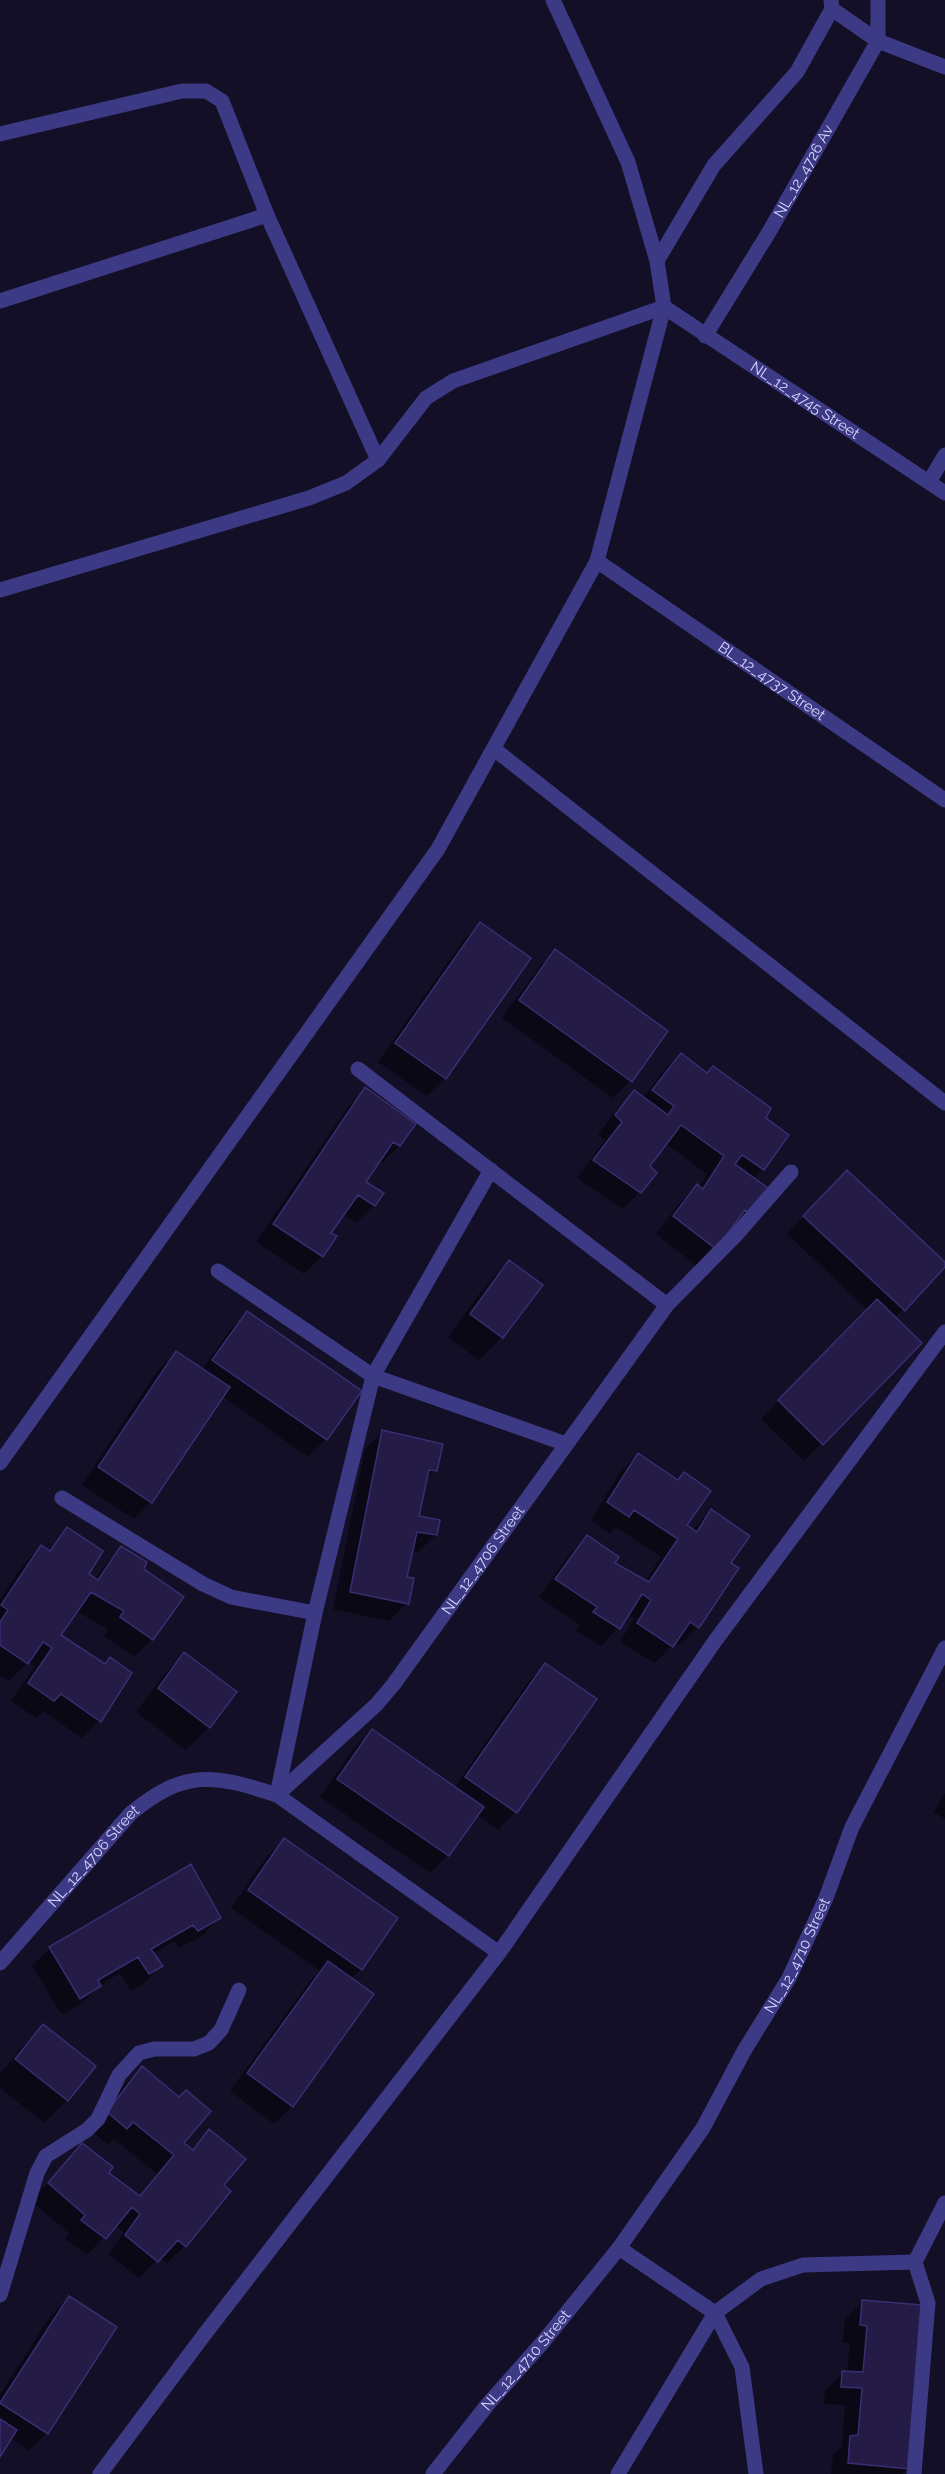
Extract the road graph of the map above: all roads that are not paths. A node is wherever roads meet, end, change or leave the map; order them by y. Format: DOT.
graph roads {
  1 [pos="553,0"];
  2 [pos="878,0"];
  3 [pos="832,5"];
  4 [pos="878,40"];
  5 [pos="945,67"];
  6 [pos="0,134"];
  7 [pos="267,215"];
  8 [pos="657,261"];
  9 [pos="0,301"];
  10 [pos="664,307"];
  11 [pos="705,336"];
  12 [pos="945,455"];
  13 [pos="378,460"];
  14 [pos="929,483"];
  15 [pos="945,493"];
  16 [pos="597,561"];
  17 [pos="0,590"];
  18 [pos="494,749"];
  19 [pos="945,800"];
  20 [pos="358,1069"];
  21 [pos="945,1104"];
  22 [pos="491,1170"];
  23 [pos="791,1172"];
  24 [pos="218,1271"];
  25 [pos="667,1305"];
  26 [pos="945,1332"];
  27 [pos="373,1376"];
  28 [pos="566,1444"];
  29 [pos="0,1462"];
  30 [pos="62,1498"];
  31 [pos="315,1613"];
  32 [pos="945,1648"];
  33 [pos="277,1796"];
  34 [pos="499,1953"];
  35 [pos="0,1963"];
  36 [pos="239,1990"];
  37 [pos="945,2203"];
  38 [pos="619,2248"];
  39 [pos="915,2262"];
  40 [pos="0,2295"];
  41 [pos="715,2313"];
  42 [pos="100,2474"];
  43 [pos="433,2474"];
  44 [pos="618,2474"];
  45 [pos="756,2474"];
  46 [pos="914,2474"];
  1 -- 8 [label="street"];
  2 -- 4 [label="street, NL_12_4726 Av"];
  3 -- 4 [label="street"];
  3 -- 8 [label="street"];
  4 -- 5 [label="street"];
  4 -- 11 [label="street, NL_12_4726 Av"];
  6 -- 7 [label="street"];
  7 -- 9 [label="street"];
  7 -- 13 [label="street"];
  8 -- 10 [label="street"];
  10 -- 11 [label="street, NL_12_4745 Street"];
  10 -- 13 [label="street"];
  10 -- 16 [label="street"];
  11 -- 14 [label="street, NL_12_4745 Street"];
  12 -- 14 [label="street"];
  13 -- 17 [label="street"];
  14 -- 15 [label="street, NL_12_4745 Street"];
  16 -- 18 [label="street"];
  16 -- 19 [label="street, BL_12_4737 Street"];
  18 -- 21 [label="street"];
  18 -- 29 [label="street"];
  20 -- 22 [label="street"];
  22 -- 25 [label="street"];
  22 -- 27 [label="street"];
  23 -- 25 [label="street, NL_12_4706 Street"];
  24 -- 27 [label="street"];
  25 -- 28 [label="street, NL_12_4706 Street"];
  26 -- 34 [label="street"];
  27 -- 28 [label="street"];
  27 -- 31 [label="street"];
  28 -- 33 [label="street, NL_12_4706 Street"];
  30 -- 31 [label="street"];
  31 -- 33 [label="street"];
  32 -- 38 [label="street, NL_12_4710 Street"];
  33 -- 34 [label="street, NL_12_4706 Street"];
  33 -- 35 [label="street, NL_12_4706 Street"];
  34 -- 42 [label="street"];
  36 -- 40 [label="street"];
  37 -- 39 [label="street"];
  38 -- 41 [label="street"];
  38 -- 43 [label="street, NL_12_4710 Street"];
  39 -- 41 [label="street"];
  39 -- 46 [label="street"];
  41 -- 44 [label="street"];
  41 -- 45 [label="street"];
}
